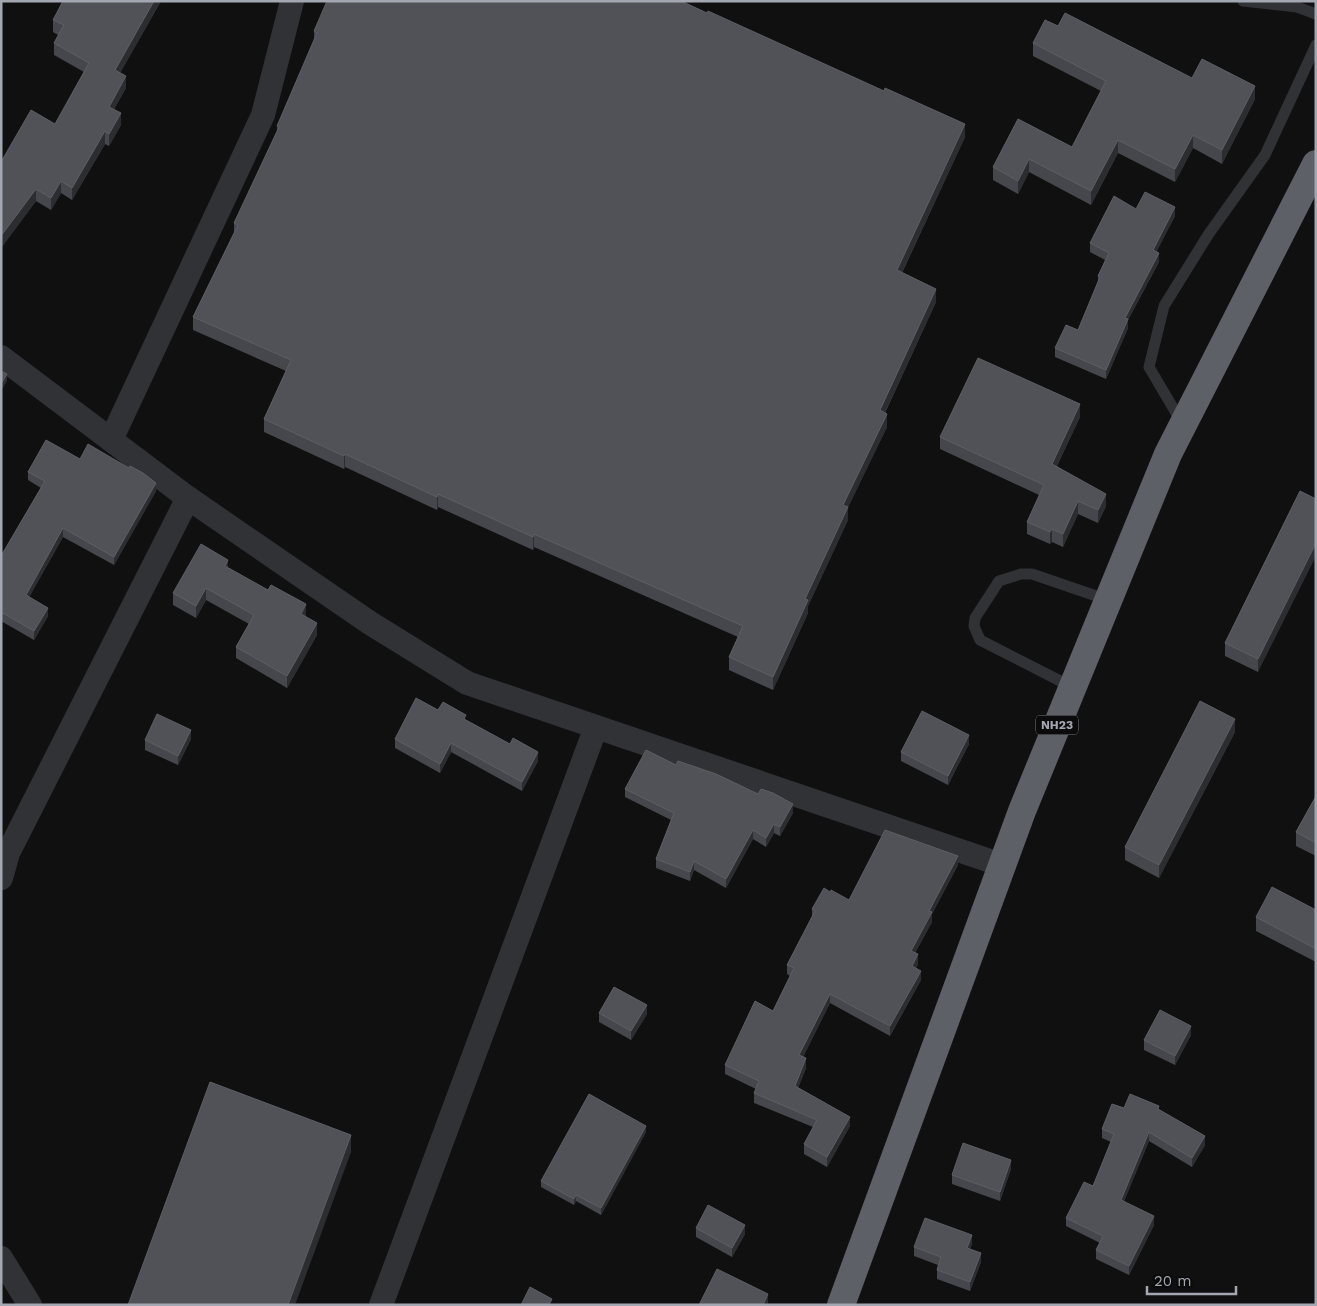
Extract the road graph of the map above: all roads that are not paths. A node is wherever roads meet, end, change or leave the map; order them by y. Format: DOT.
graph roads {
  1 [pos="292,1"];
  2 [pos="1243,1"];
  3 [pos="1316,14"];
  4 [pos="1316,45"];
  5 [pos="1316,164"];
  6 [pos="1,357"];
  7 [pos="1183,424"];
  8 [pos="111,440"];
  9 [pos="188,498"];
  10 [pos="1108,600"];
  11 [pos="1072,687"];
  12 [pos="596,727"];
  13 [pos="1002,865"];
  14 [pos="1,878"];
  15 [pos="1,1258"];
  16 [pos="30,1305"];
  17 [pos="381,1305"];
  18 [pos="841,1305"];
  1 -- 8 [label="street"];
  2 -- 3 [label="lane"];
  4 -- 7 [label="lane"];
  5 -- 7 [label="highway, NH23"];
  6 -- 8 [label="street"];
  7 -- 10 [label="highway, NH23"];
  8 -- 9 [label="street"];
  9 -- 12 [label="street"];
  9 -- 14 [label="street"];
  10 -- 11 [label="highway, NH23"];
  10 -- 11 [label="lane"];
  11 -- 13 [label="highway, NH23"];
  12 -- 13 [label="street"];
  12 -- 17 [label="street"];
  13 -- 18 [label="highway, NH23"];
  15 -- 16 [label="street"];
}
